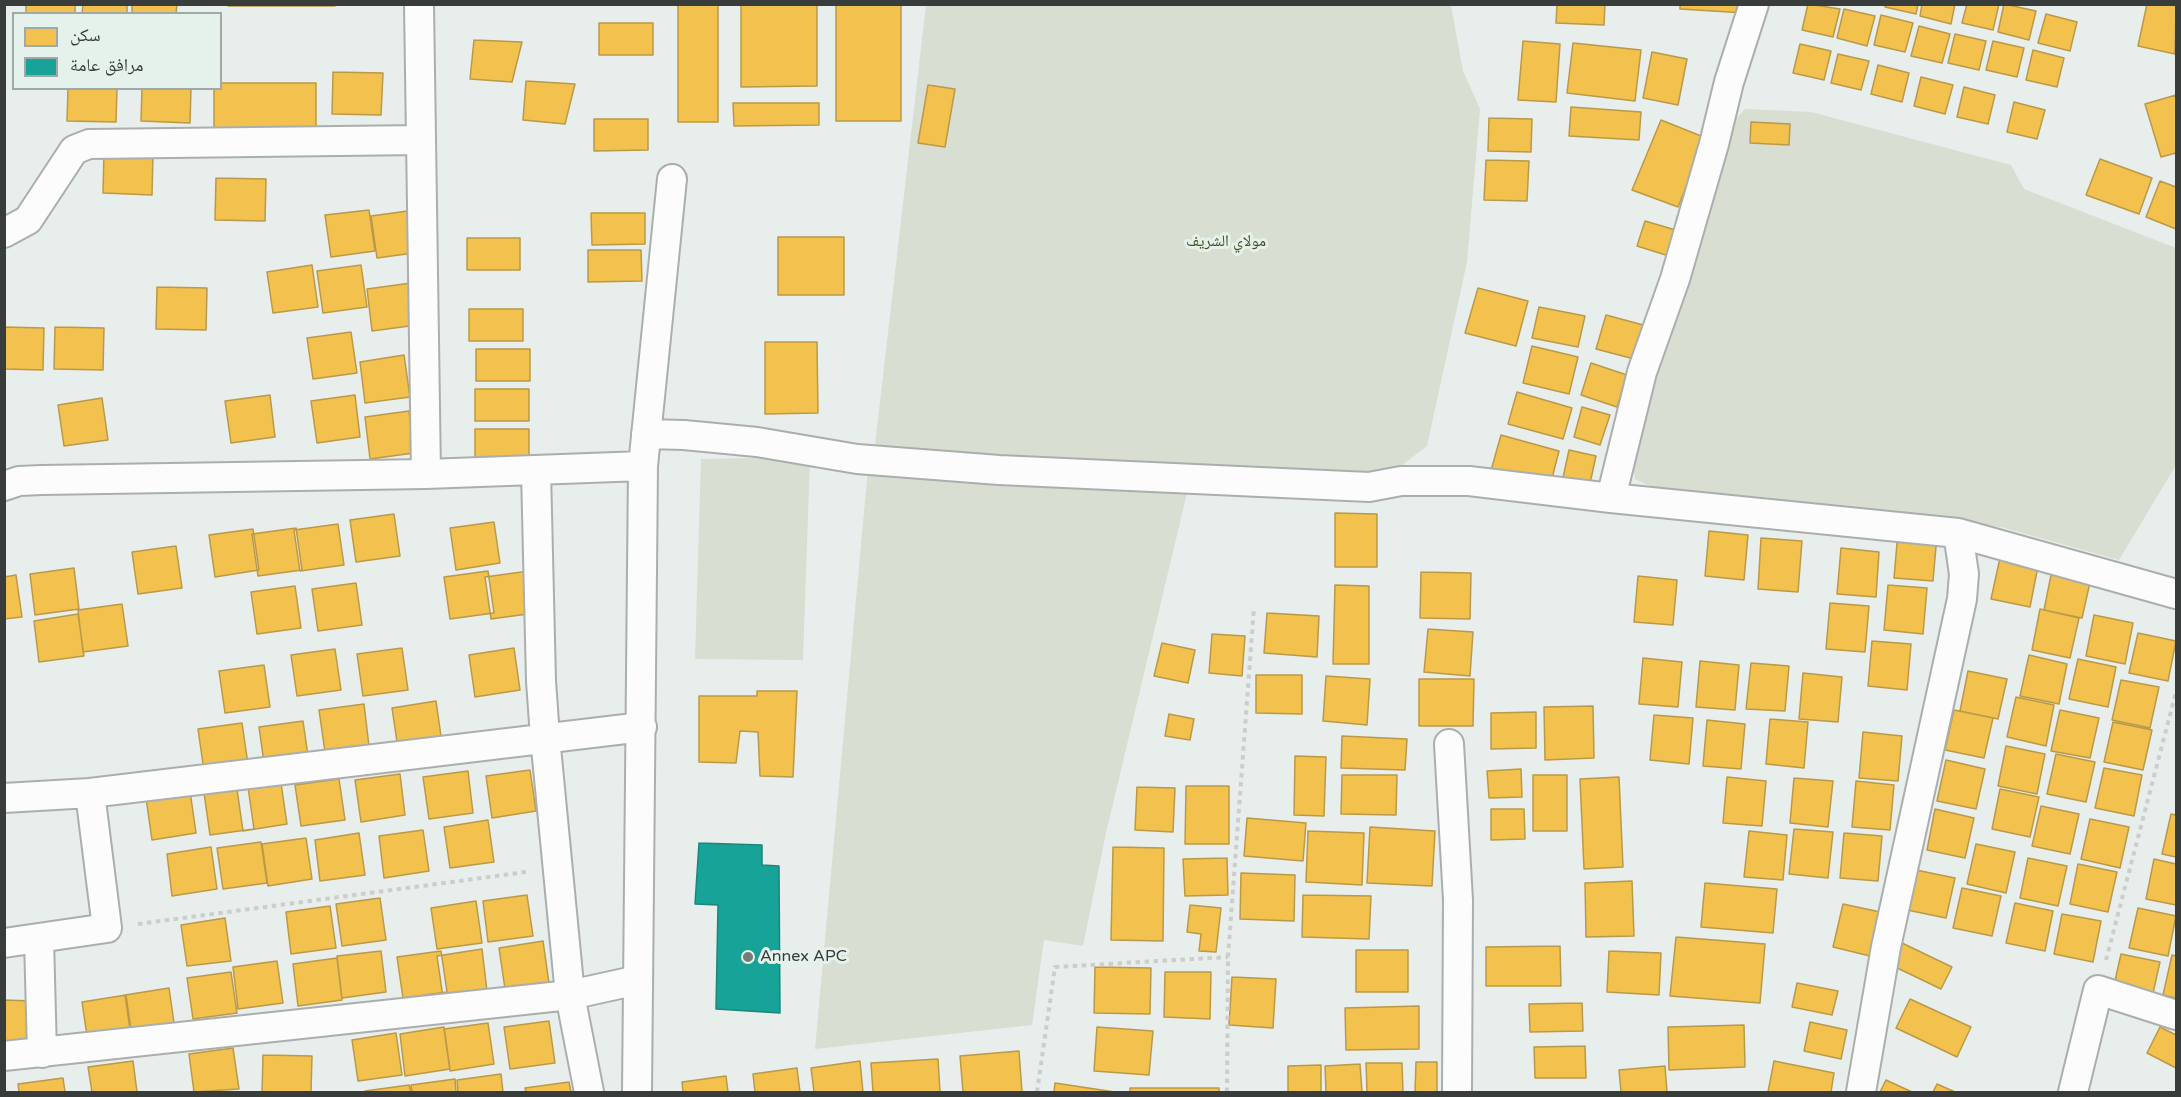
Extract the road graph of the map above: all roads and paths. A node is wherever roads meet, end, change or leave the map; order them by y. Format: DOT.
graph roads {
  1 [pos="419,4"];
  2 [pos="1754,4"];
  3 [pos="421,140"];
  4 [pos="672,179"];
  5 [pos="4,233"];
  6 [pos="646,434"];
  7 [pos="643,465"];
  8 [pos="536,470"];
  9 [pos="426,474"];
  10 [pos="4,486"];
  11 [pos="1611,498"];
  12 [pos="1958,533"];
  13 [pos="2176,594"];
  14 [pos="1254,606"];
  15 [pos="2176,692"];
  16 [pos="642,727"];
  17 [pos="545,737"];
  18 [pos="1449,744"];
  19 [pos="90,793"];
  20 [pos="4,798"];
  21 [pos="557,867"];
  22 [pos="107,928"];
  23 [pos="39,939"];
  24 [pos="4,943"];
  25 [pos="1228,957"];
  26 [pos="638,980"];
  27 [pos="2098,990"];
  28 [pos="570,995"];
  29 [pos="2176,1015"];
  30 [pos="42,1053"];
  31 [pos="4,1056"];
  32 [pos="590,1092"];
  33 [pos="637,1092"];
  34 [pos="1037,1092"];
  35 [pos="1227,1092"];
  36 [pos="1457,1092"];
  37 [pos="1861,1092"];
  38 [pos="2073,1092"];
  1 -- 3 [label="street"];
  2 -- 11 [label="street"];
  3 -- 5 [label="street"];
  3 -- 9 [label="street"];
  4 -- 6 [label="street"];
  6 -- 7 [label="street"];
  6 -- 11 [label="street"];
  7 -- 8 [label="street"];
  7 -- 16 [label="street"];
  8 -- 9 [label="street"];
  8 -- 17 [label="street"];
  9 -- 10 [label="street"];
  11 -- 12 [label="street"];
  12 -- 13 [label="street"];
  12 -- 37 [label="street"];
  14 -- 25 [label="path"];
  15 -- 27 [label="path"];
  16 -- 17 [label="street"];
  16 -- 26 [label="street"];
  17 -- 19 [label="street"];
  17 -- 21 [label="street"];
  18 -- 36 [label="street"];
  19 -- 20 [label="street"];
  19 -- 22 [label="street"];
  21 -- 22 [label="path"];
  21 -- 28 [label="street"];
  22 -- 23 [label="street"];
  23 -- 24 [label="street"];
  23 -- 30 [label="street"];
  25 -- 34 [label="path"];
  25 -- 35 [label="path"];
  26 -- 28 [label="street"];
  26 -- 33 [label="street"];
  27 -- 29 [label="street"];
  27 -- 38 [label="street"];
  28 -- 30 [label="street"];
  28 -- 32 [label="street"];
  30 -- 31 [label="street"];
}
